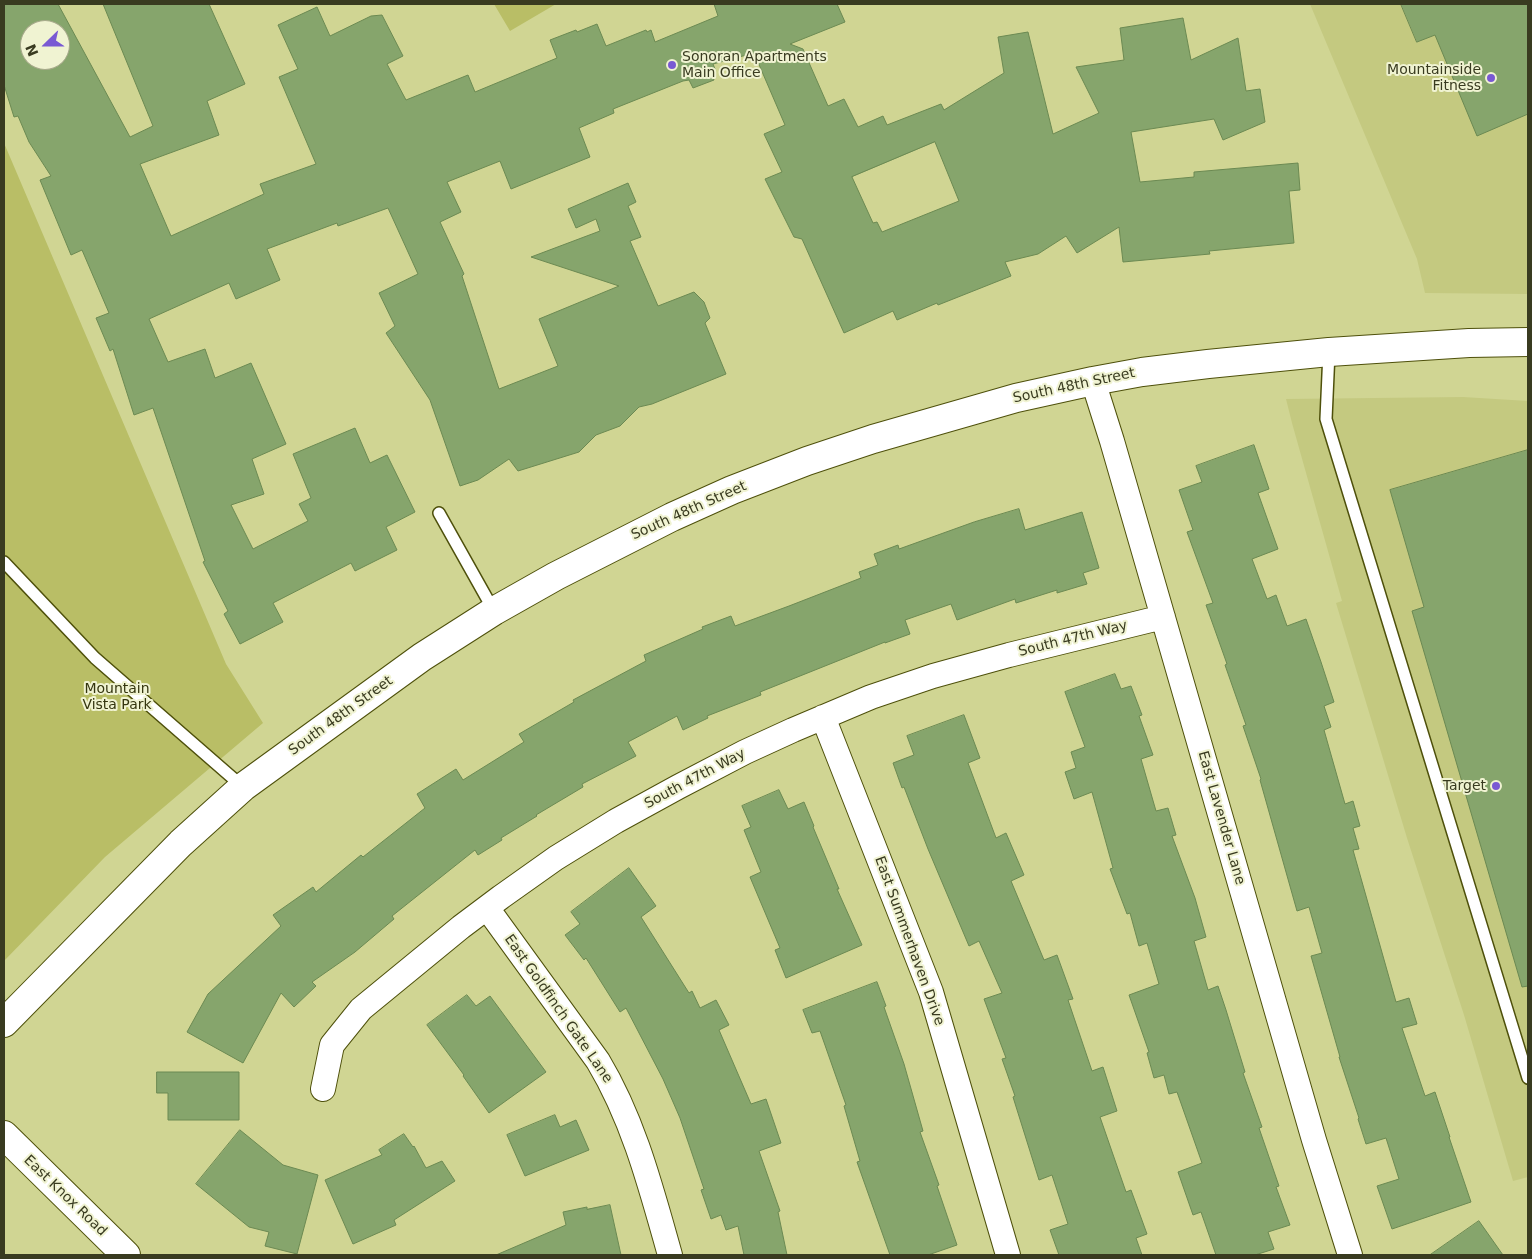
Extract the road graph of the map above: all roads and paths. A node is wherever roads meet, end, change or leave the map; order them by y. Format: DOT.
graph roads {
  1 [pos="1528,342"];
  2 [pos="1329,352"];
  3 [pos="1093,381"];
  4 [pos="438,512"];
  5 [pos="4,562"];
  6 [pos="494,611"];
  7 [pos="1162,616"];
  8 [pos="823,717"];
  9 [pos="243,787"];
  10 [pos="486,908"];
  11 [pos="4,1023"];
  12 [pos="1528,1078"];
  13 [pos="323,1089"];
  14 [pos="4,1136"];
  15 [pos="126,1255"];
  16 [pos="670,1255"];
  17 [pos="1008,1255"];
  18 [pos="1350,1255"];
  1 -- 2 [label="main road, South 48th Street"];
  2 -- 3 [label="main road, South 48th Street"];
  2 -- 12 [label="lane"];
  3 -- 6 [label="main road, South 48th Street"];
  3 -- 7 [label="street, East Lavender Lane"];
  4 -- 6 [label="lane"];
  5 -- 9 [label="lane"];
  6 -- 9 [label="main road, South 48th Street"];
  7 -- 8 [label="street, South 47th Way"];
  7 -- 18 [label="street, East Lavender Lane"];
  8 -- 10 [label="street, South 47th Way"];
  8 -- 17 [label="street, East Summerhaven Drive"];
  9 -- 11 [label="main road, South 48th Street"];
  10 -- 13 [label="street, South 47th Way"];
  10 -- 16 [label="street, East Goldfinch Gate Lane"];
  14 -- 15 [label="main road, East Knox Road"];
}
